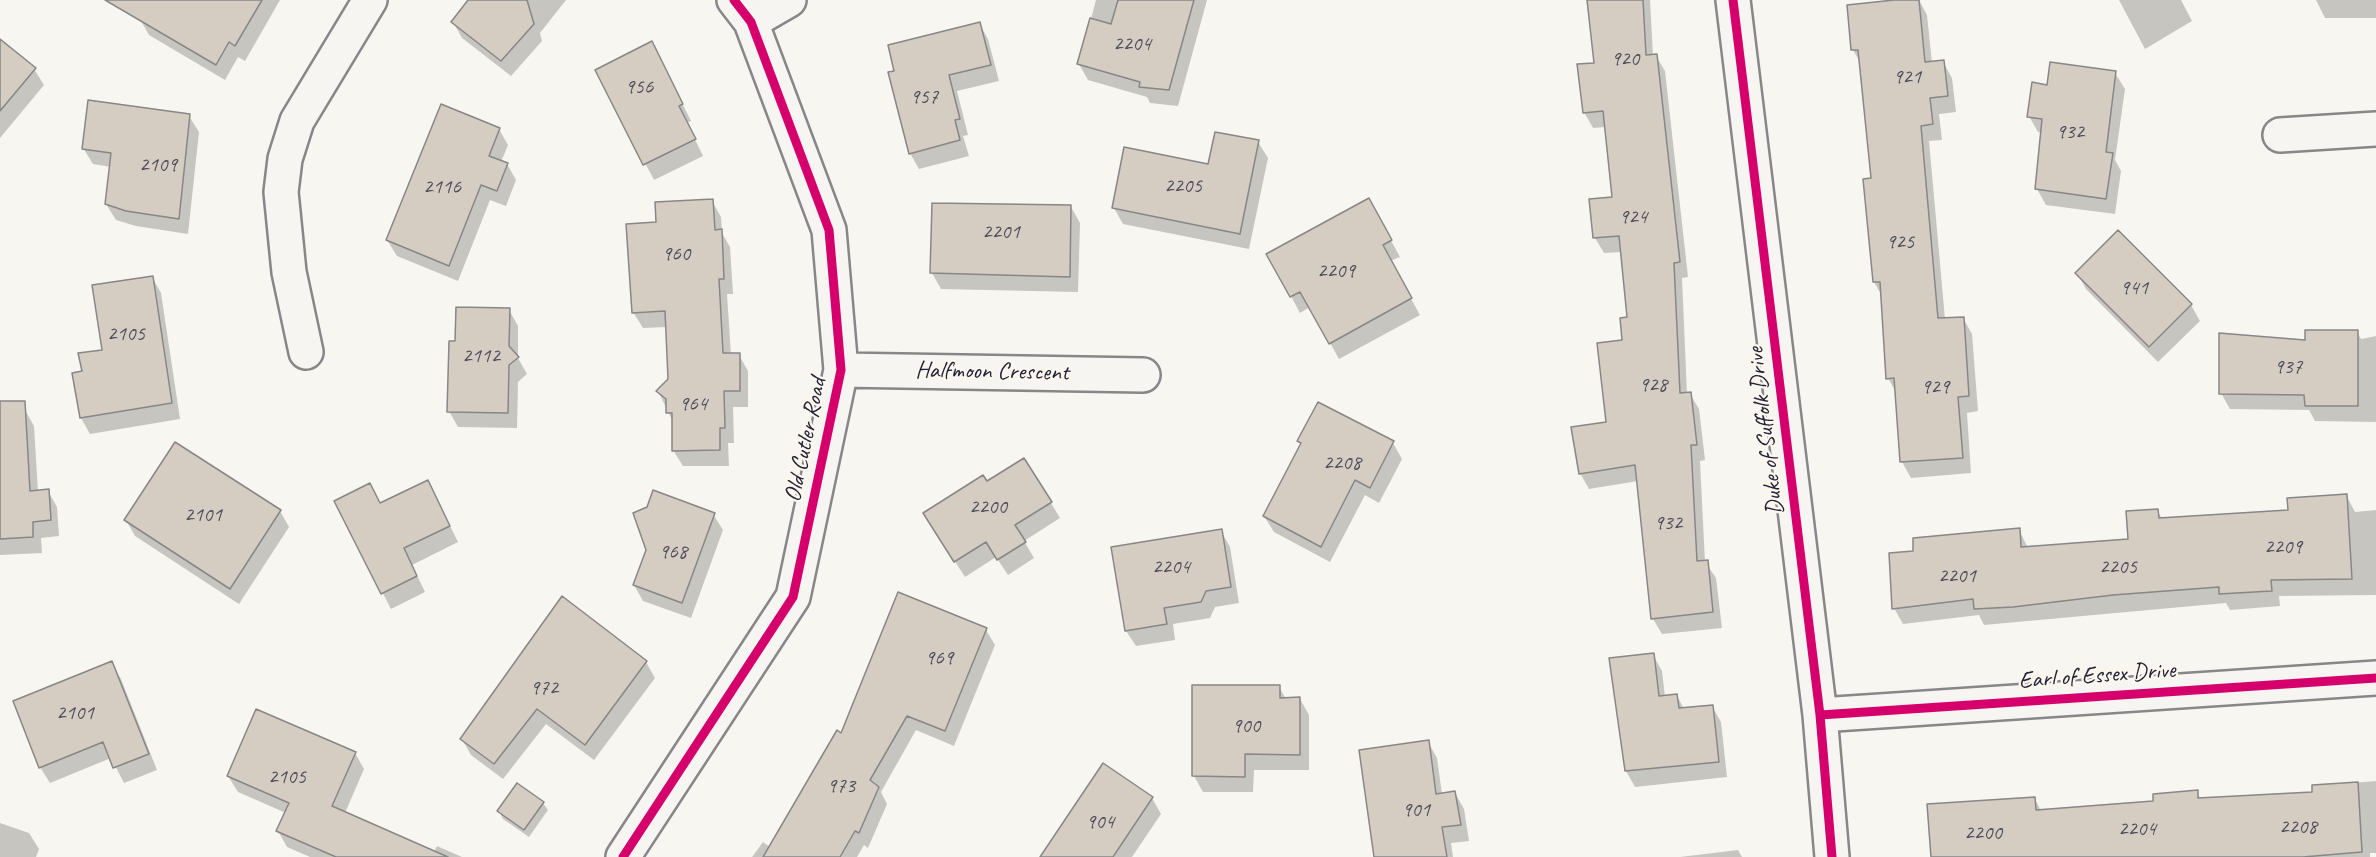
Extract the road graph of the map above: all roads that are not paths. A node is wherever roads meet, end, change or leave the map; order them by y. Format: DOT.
graph roads {
  1 [pos="370,0"];
  2 [pos="789,0"];
  3 [pos="1733,0"];
  4 [pos="742,11"];
  5 [pos="2376,129"];
  6 [pos="2280,135"];
  7 [pos="306,352"];
  8 [pos="841,370"];
  9 [pos="1143,375"];
  10 [pos="2376,678"];
  11 [pos="1820,715"];
  12 [pos="623,857"];
  13 [pos="1832,857"];
  1 -- 7 [label="street"];
  2 -- 4 [label="street"];
  3 -- 11 [label="street, Duke of Suffolk Drive"];
  4 -- 8 [label="street, Old Cutler Road"];
  5 -- 6 [label="street"];
  8 -- 9 [label="street, Halfmoon Crescent"];
  8 -- 12 [label="street, Old Cutler Road"];
  10 -- 11 [label="street, Earl of Essex Drive"];
  11 -- 13 [label="street, Duke of Suffolk Drive"];
}
